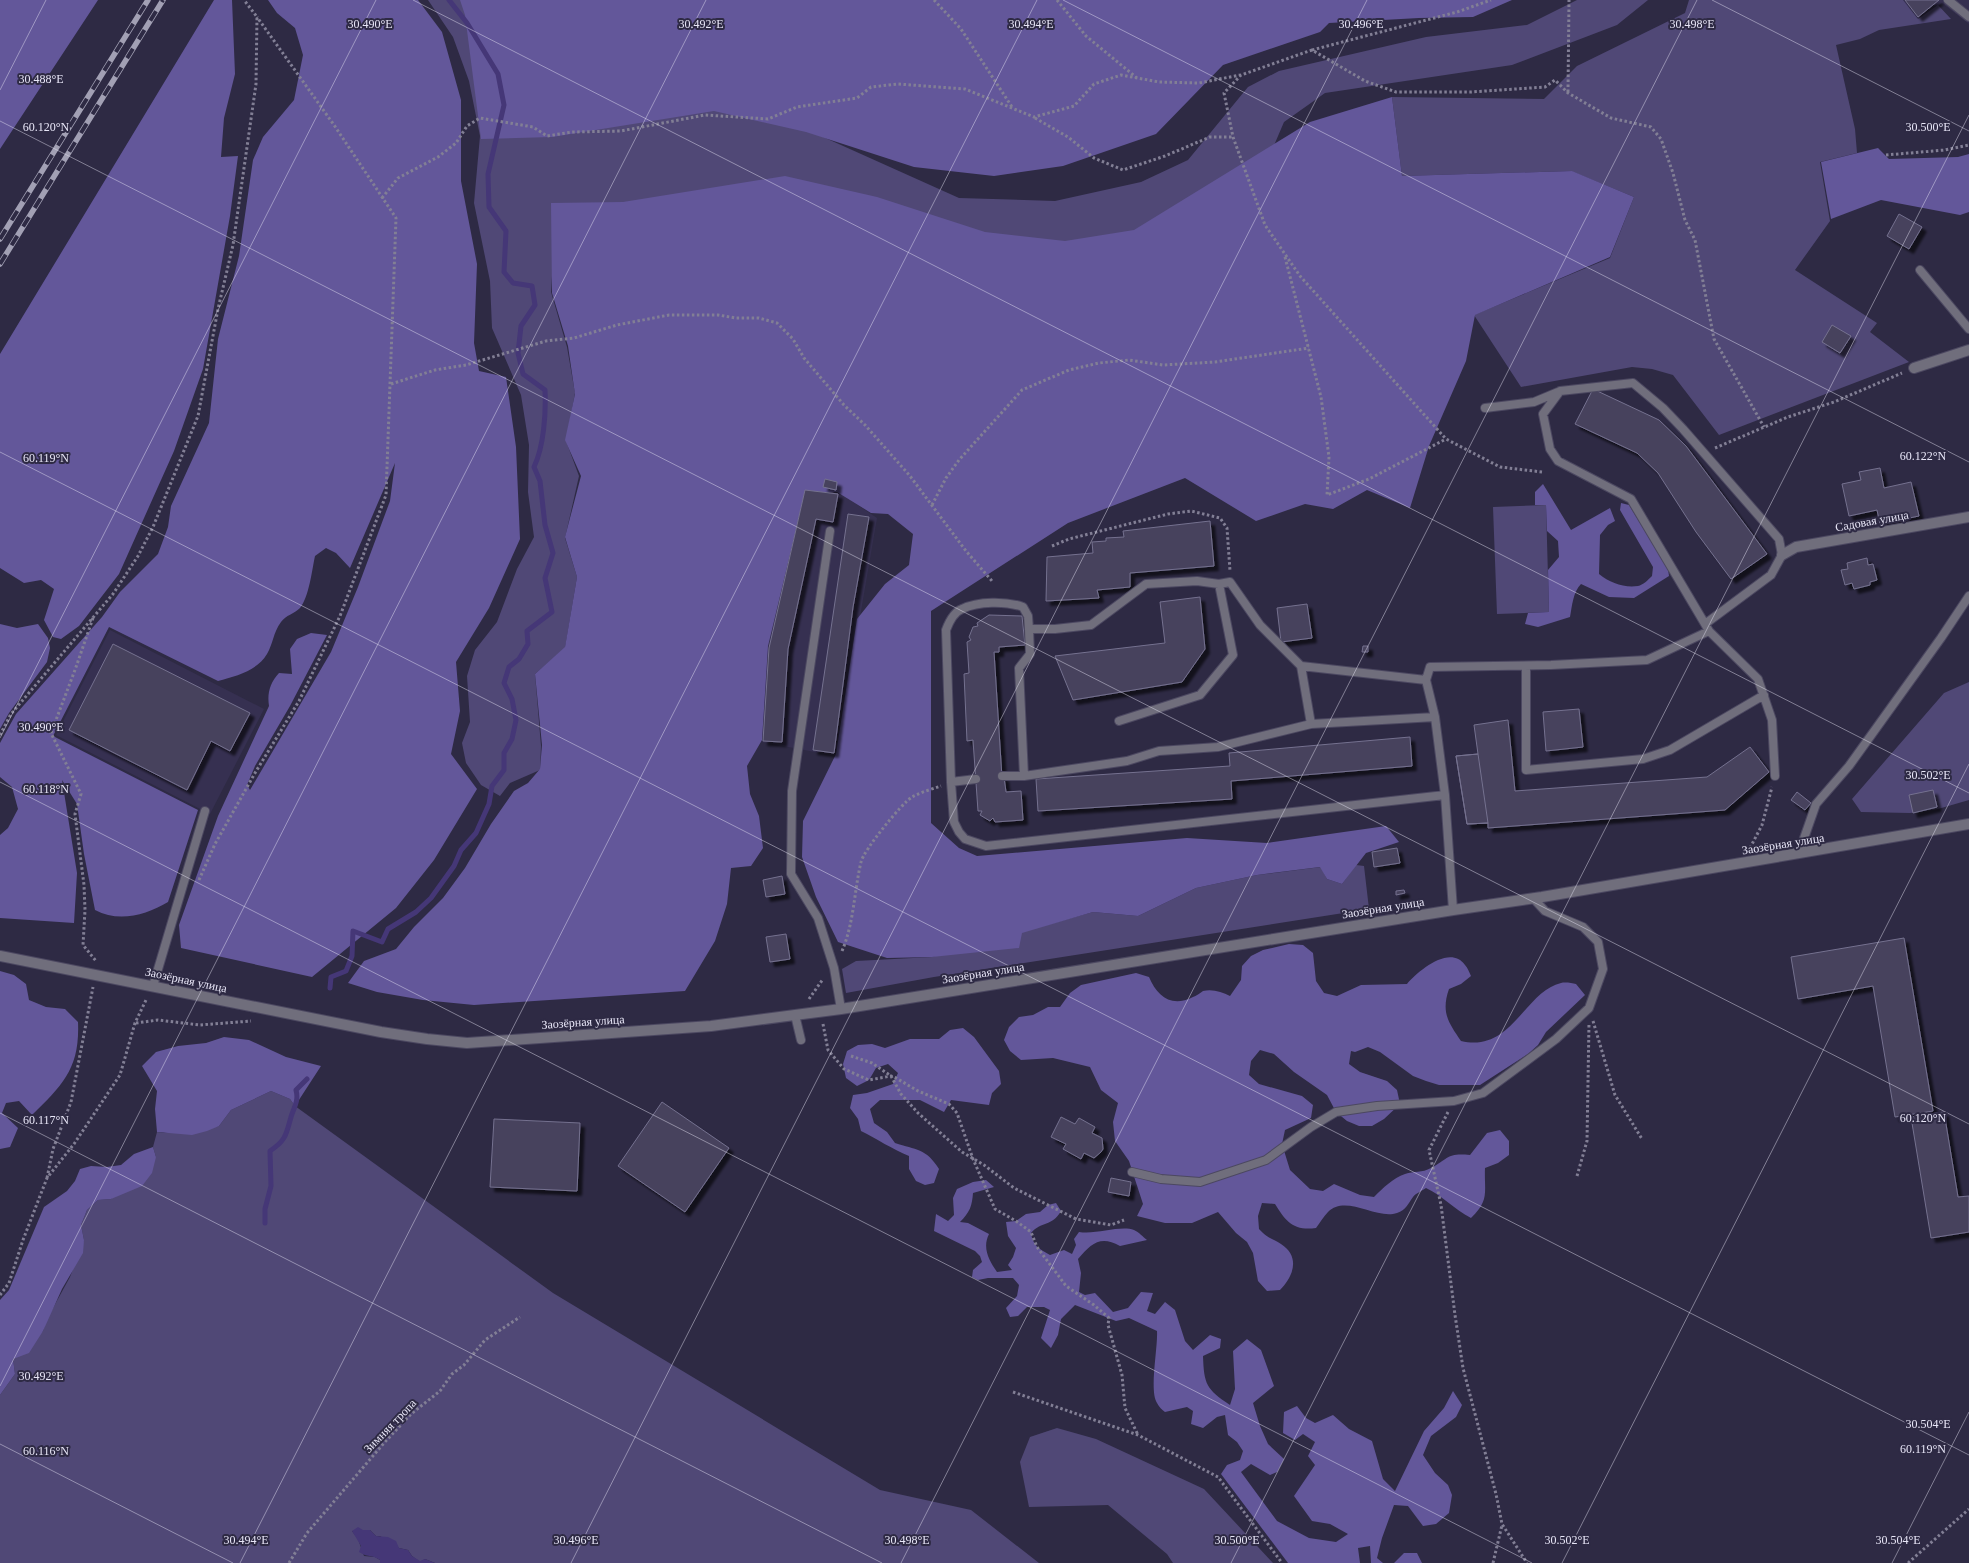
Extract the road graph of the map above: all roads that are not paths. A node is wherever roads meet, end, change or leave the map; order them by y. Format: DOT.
graph roads {
  1 [pos="1948,0"];
  2 [pos="1969,17"];
  3 [pos="1920,270"];
  4 [pos="1969,329"];
  5 [pos="1969,350"];
  6 [pos="1914,368"];
  7 [pos="1560,391"];
  8 [pos="1485,408"];
  9 [pos="1969,518"];
  10 [pos="830,531"];
  11 [pos="1782,555"];
  12 [pos="1219,584"];
  13 [pos="1969,596"];
  14 [pos="1707,628"];
  15 [pos="1029,629"];
  16 [pos="1301,666"];
  17 [pos="1526,666"];
  18 [pos="1426,680"];
  19 [pos="1764,695"];
  20 [pos="1435,717"];
  21 [pos="1120,721"];
  22 [pos="1311,724"];
  23 [pos="1002,776"];
  24 [pos="1024,776"];
  25 [pos="1775,776"];
  26 [pos="976,778"];
  27 [pos="950,782"];
  28 [pos="1445,795"];
  29 [pos="205,811"];
  30 [pos="1969,824"];
  31 [pos="1802,852"];
  32 [pos="1533,898"];
  33 [pos="1453,910"];
  34 [pos="0,956"];
  35 [pos="153,986"];
  36 [pos="841,1009"];
  37 [pos="795,1015"];
  38 [pos="801,1040"];
  39 [pos="1132,1172"];
  1 -- 2 [label="lane"];
  3 -- 4 [label="lane"];
  5 -- 6 [label="street"];
  7 -- 8 [label="lane"];
  7 -- 11 [label="lane"];
  7 -- 14 [label="lane"];
  9 -- 11 [label="street, Садовая улица"];
  10 -- 36 [label="lane"];
  11 -- 14 [label="lane"];
  12 -- 15 [label="lane"];
  12 -- 16 [label="lane"];
  12 -- 21 [label="lane"];
  13 -- 31 [label="lane"];
  14 -- 17 [label="lane"];
  14 -- 19 [label="lane"];
  15 -- 24 [label="lane"];
  15 -- 27 [label="lane"];
  16 -- 18 [label="lane"];
  16 -- 22 [label="lane"];
  17 -- 18 [label="lane"];
  17 -- 19 [label="lane"];
  18 -- 20 [label="lane"];
  19 -- 25 [label="lane"];
  20 -- 22 [label="lane"];
  20 -- 28 [label="lane"];
  22 -- 24 [label="lane"];
  23 -- 24 [label="lane"];
  26 -- 27 [label="lane"];
  27 -- 28 [label="lane"];
  28 -- 33 [label="lane"];
  29 -- 35 [label="lane"];
  30 -- 31 [label="street, Заозёрная улица"];
  31 -- 32 [label="street, Заозёрная улица"];
  32 -- 33 [label="street, Заозёрная улица"];
  32 -- 39 [label="lane"];
  33 -- 36 [label="street, Заозёрная улица"];
  34 -- 35 [label="street, Заозёрная улица"];
  35 -- 37 [label="street, Заозёрная улица"];
  36 -- 37 [label="street, Заозёрная улица"];
  37 -- 38 [label="lane"];
}
